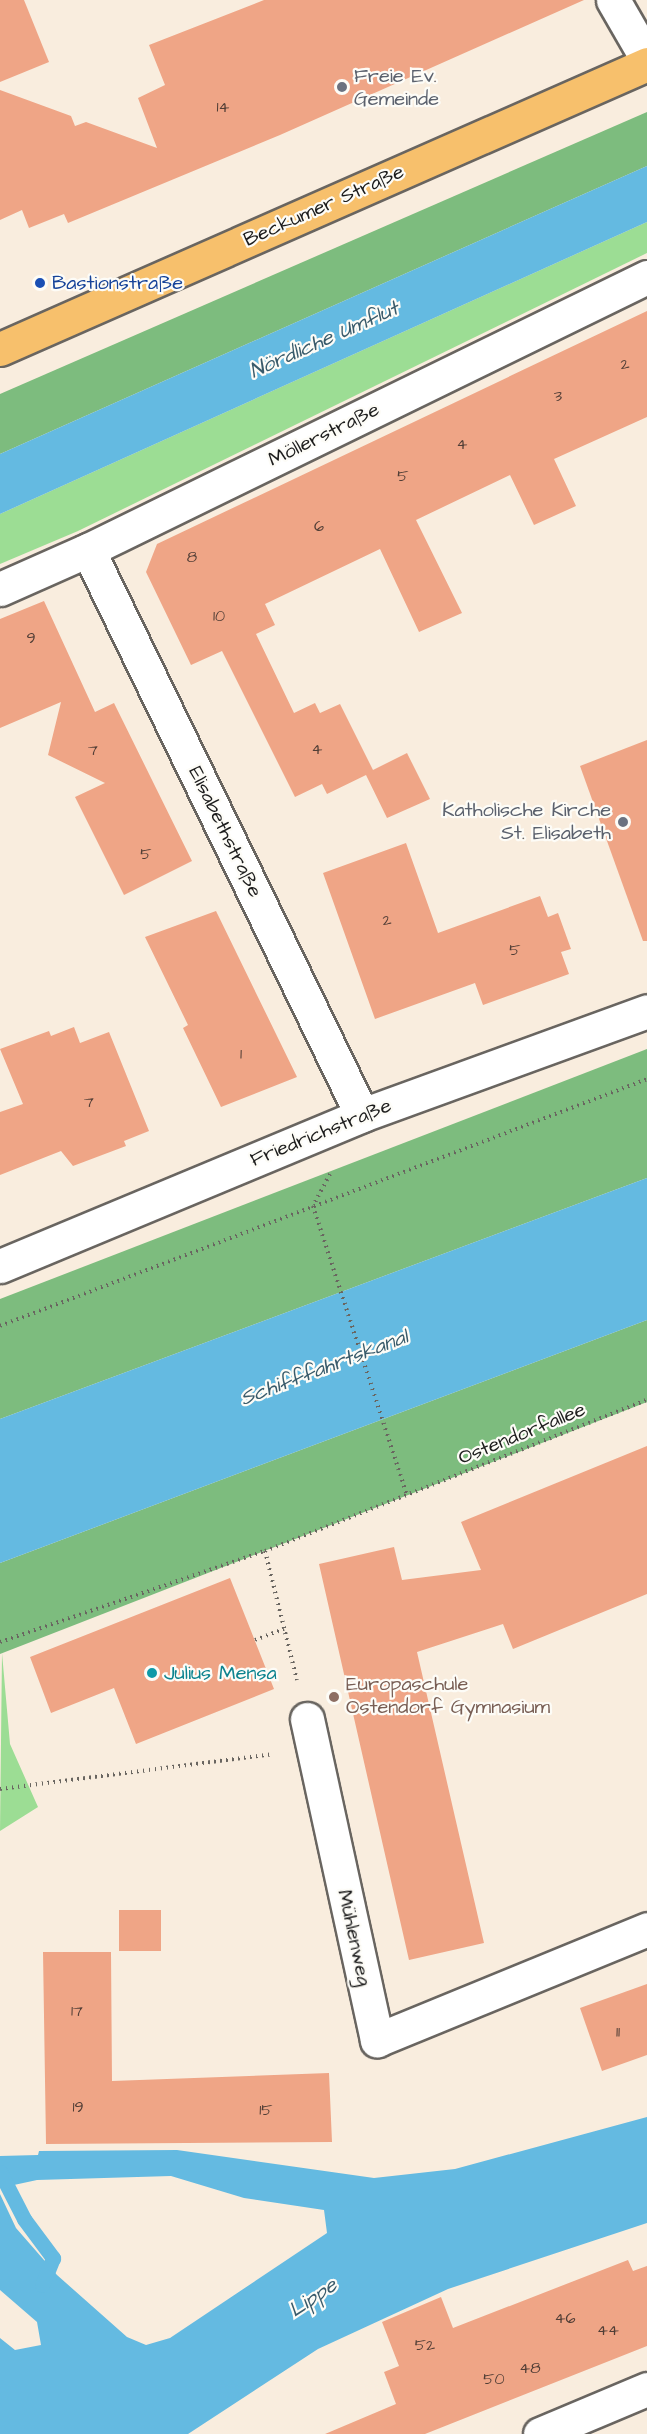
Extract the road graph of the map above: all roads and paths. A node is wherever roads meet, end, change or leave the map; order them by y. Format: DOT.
graph roads {
  1 [pos="613,0"];
  2 [pos="647,62"];
  3 [pos="647,277"];
  4 [pos="0,349"];
  5 [pos="88,550"];
  6 [pos="0,589"];
  7 [pos="647,1011"];
  8 [pos="647,1078"];
  9 [pos="362,1115"];
  10 [pos="313,1206"];
  11 [pos="0,1266"];
  12 [pos="0,1326"];
  13 [pos="647,1400"];
  14 [pos="408,1496"];
  15 [pos="265,1551"];
  16 [pos="284,1629"];
  17 [pos="255,1640"];
  18 [pos="0,1642"];
  19 [pos="310,1734"];
  20 [pos="0,1789"];
  21 [pos="647,1929"];
  22 [pos="647,2389"];
  23 [pos="540,2434"];
  1 -- 2 [label="street"];
  2 -- 4 [label="main road, Beckumer Straße"];
  3 -- 5 [label="street, Möllerstraße"];
  5 -- 6 [label="street, Möllerstraße"];
  5 -- 9 [label="street, Elisabethstraße"];
  7 -- 9 [label="street, Friedrichstraße"];
  8 -- 10 [label="path"];
  9 -- 11 [label="street, Friedrichstraße"];
  10 -- 12 [label="path"];
  10 -- 14 [label="path"];
  13 -- 14 [label="path, Ostendorfallee"];
  14 -- 15 [label="path, Ostendorfallee"];
  15 -- 16 [label="path"];
  15 -- 18 [label="path, Ostendorfallee"];
  16 -- 17 [label="path"];
  16 -- 19 [label="path"];
  19 -- 20 [label="path"];
  19 -- 21 [label="street, Mühlenweg"];
  22 -- 23 [label="street"];
}
